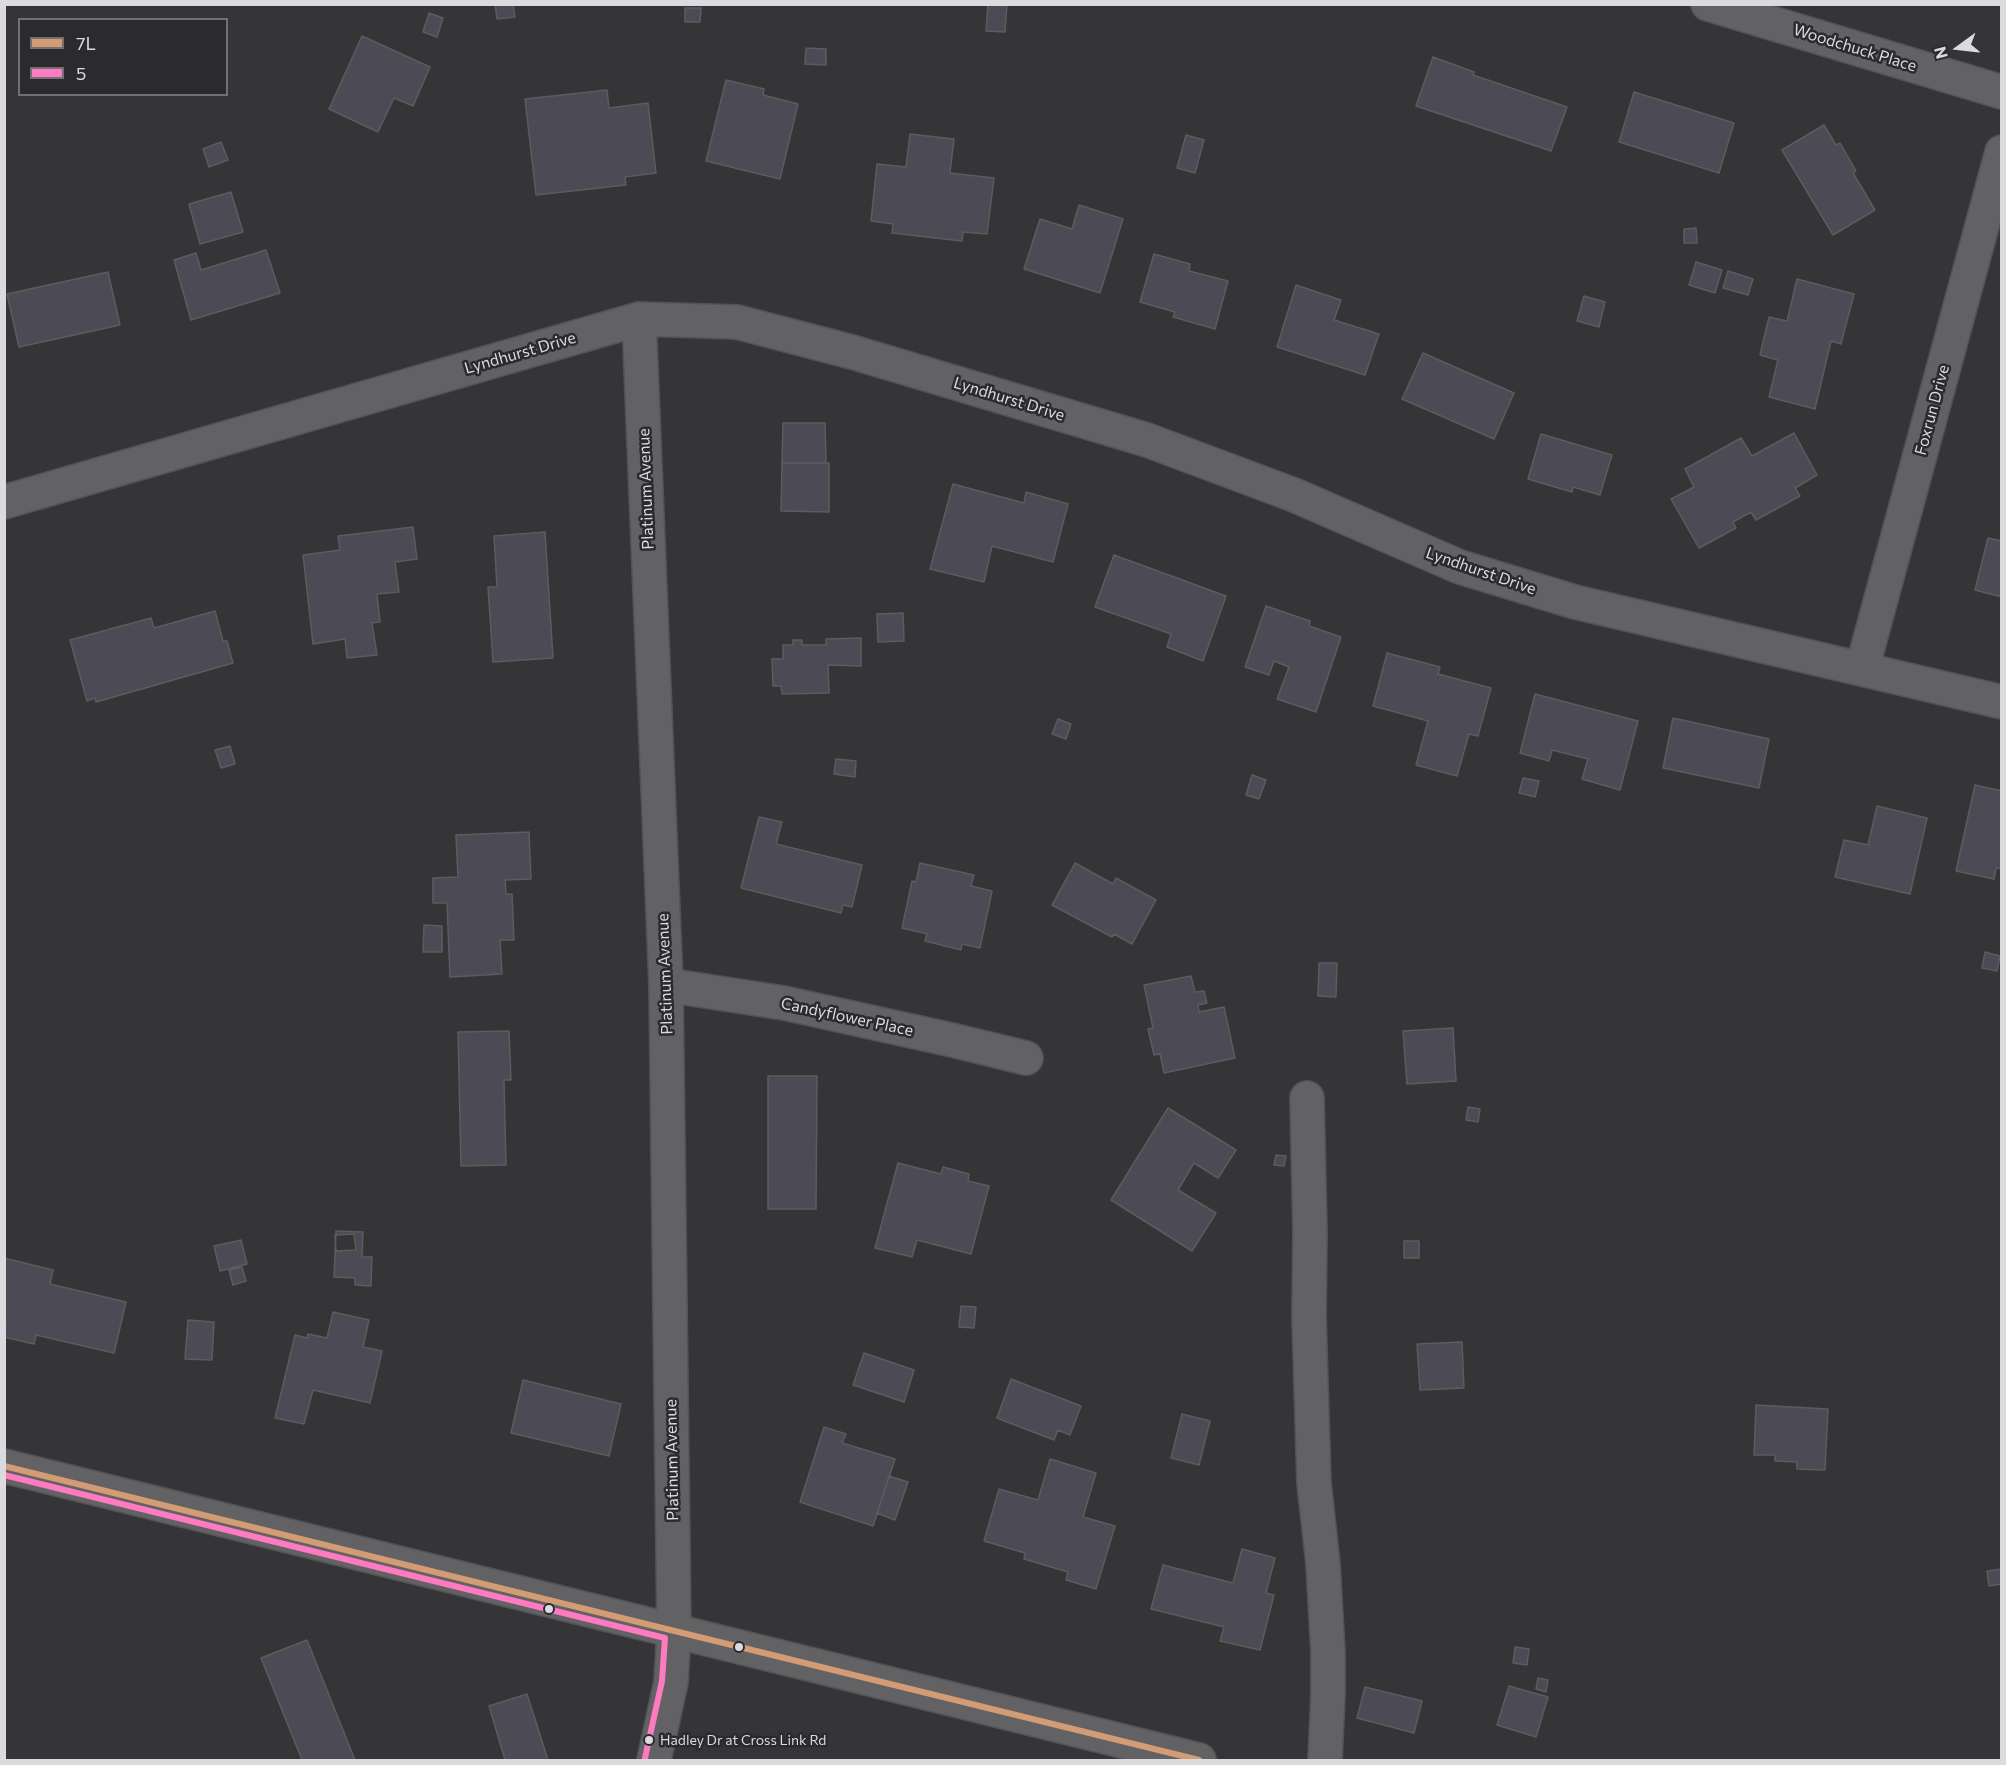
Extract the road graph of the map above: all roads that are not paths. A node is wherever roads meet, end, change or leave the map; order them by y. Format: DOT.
graph roads {
  1 [pos="1708,4"];
  2 [pos="2001,92"];
  3 [pos="2001,152"];
  4 [pos="639,319"];
  5 [pos="4,502"];
  6 [pos="1862,669"];
  7 [pos="2001,702"];
  8 [pos="666,985"];
  9 [pos="1026,1058"];
  10 [pos="1307,1098"];
  11 [pos="4,1466"];
  12 [pos="674,1630"];
  13 [pos="654,1761"];
  14 [pos="1199,1761"];
  15 [pos="1325,1761"];
  1 -- 2 [label="street, Woodchuck Place"];
  3 -- 6 [label="street, Foxrun Drive"];
  4 -- 5 [label="street, Lyndhurst Drive"];
  4 -- 6 [label="street, Lyndhurst Drive"];
  4 -- 8 [label="street, Platinum Avenue"];
  6 -- 7 [label="street, Lyndhurst Drive"];
  8 -- 9 [label="street, Candyflower Place"];
  8 -- 12 [label="street, Platinum Avenue"];
  10 -- 15 [label="street"];
  11 -- 12 [label="street"];
  12 -- 13 [label="street, Platinum Avenue"];
  12 -- 14 [label="street"];
}
